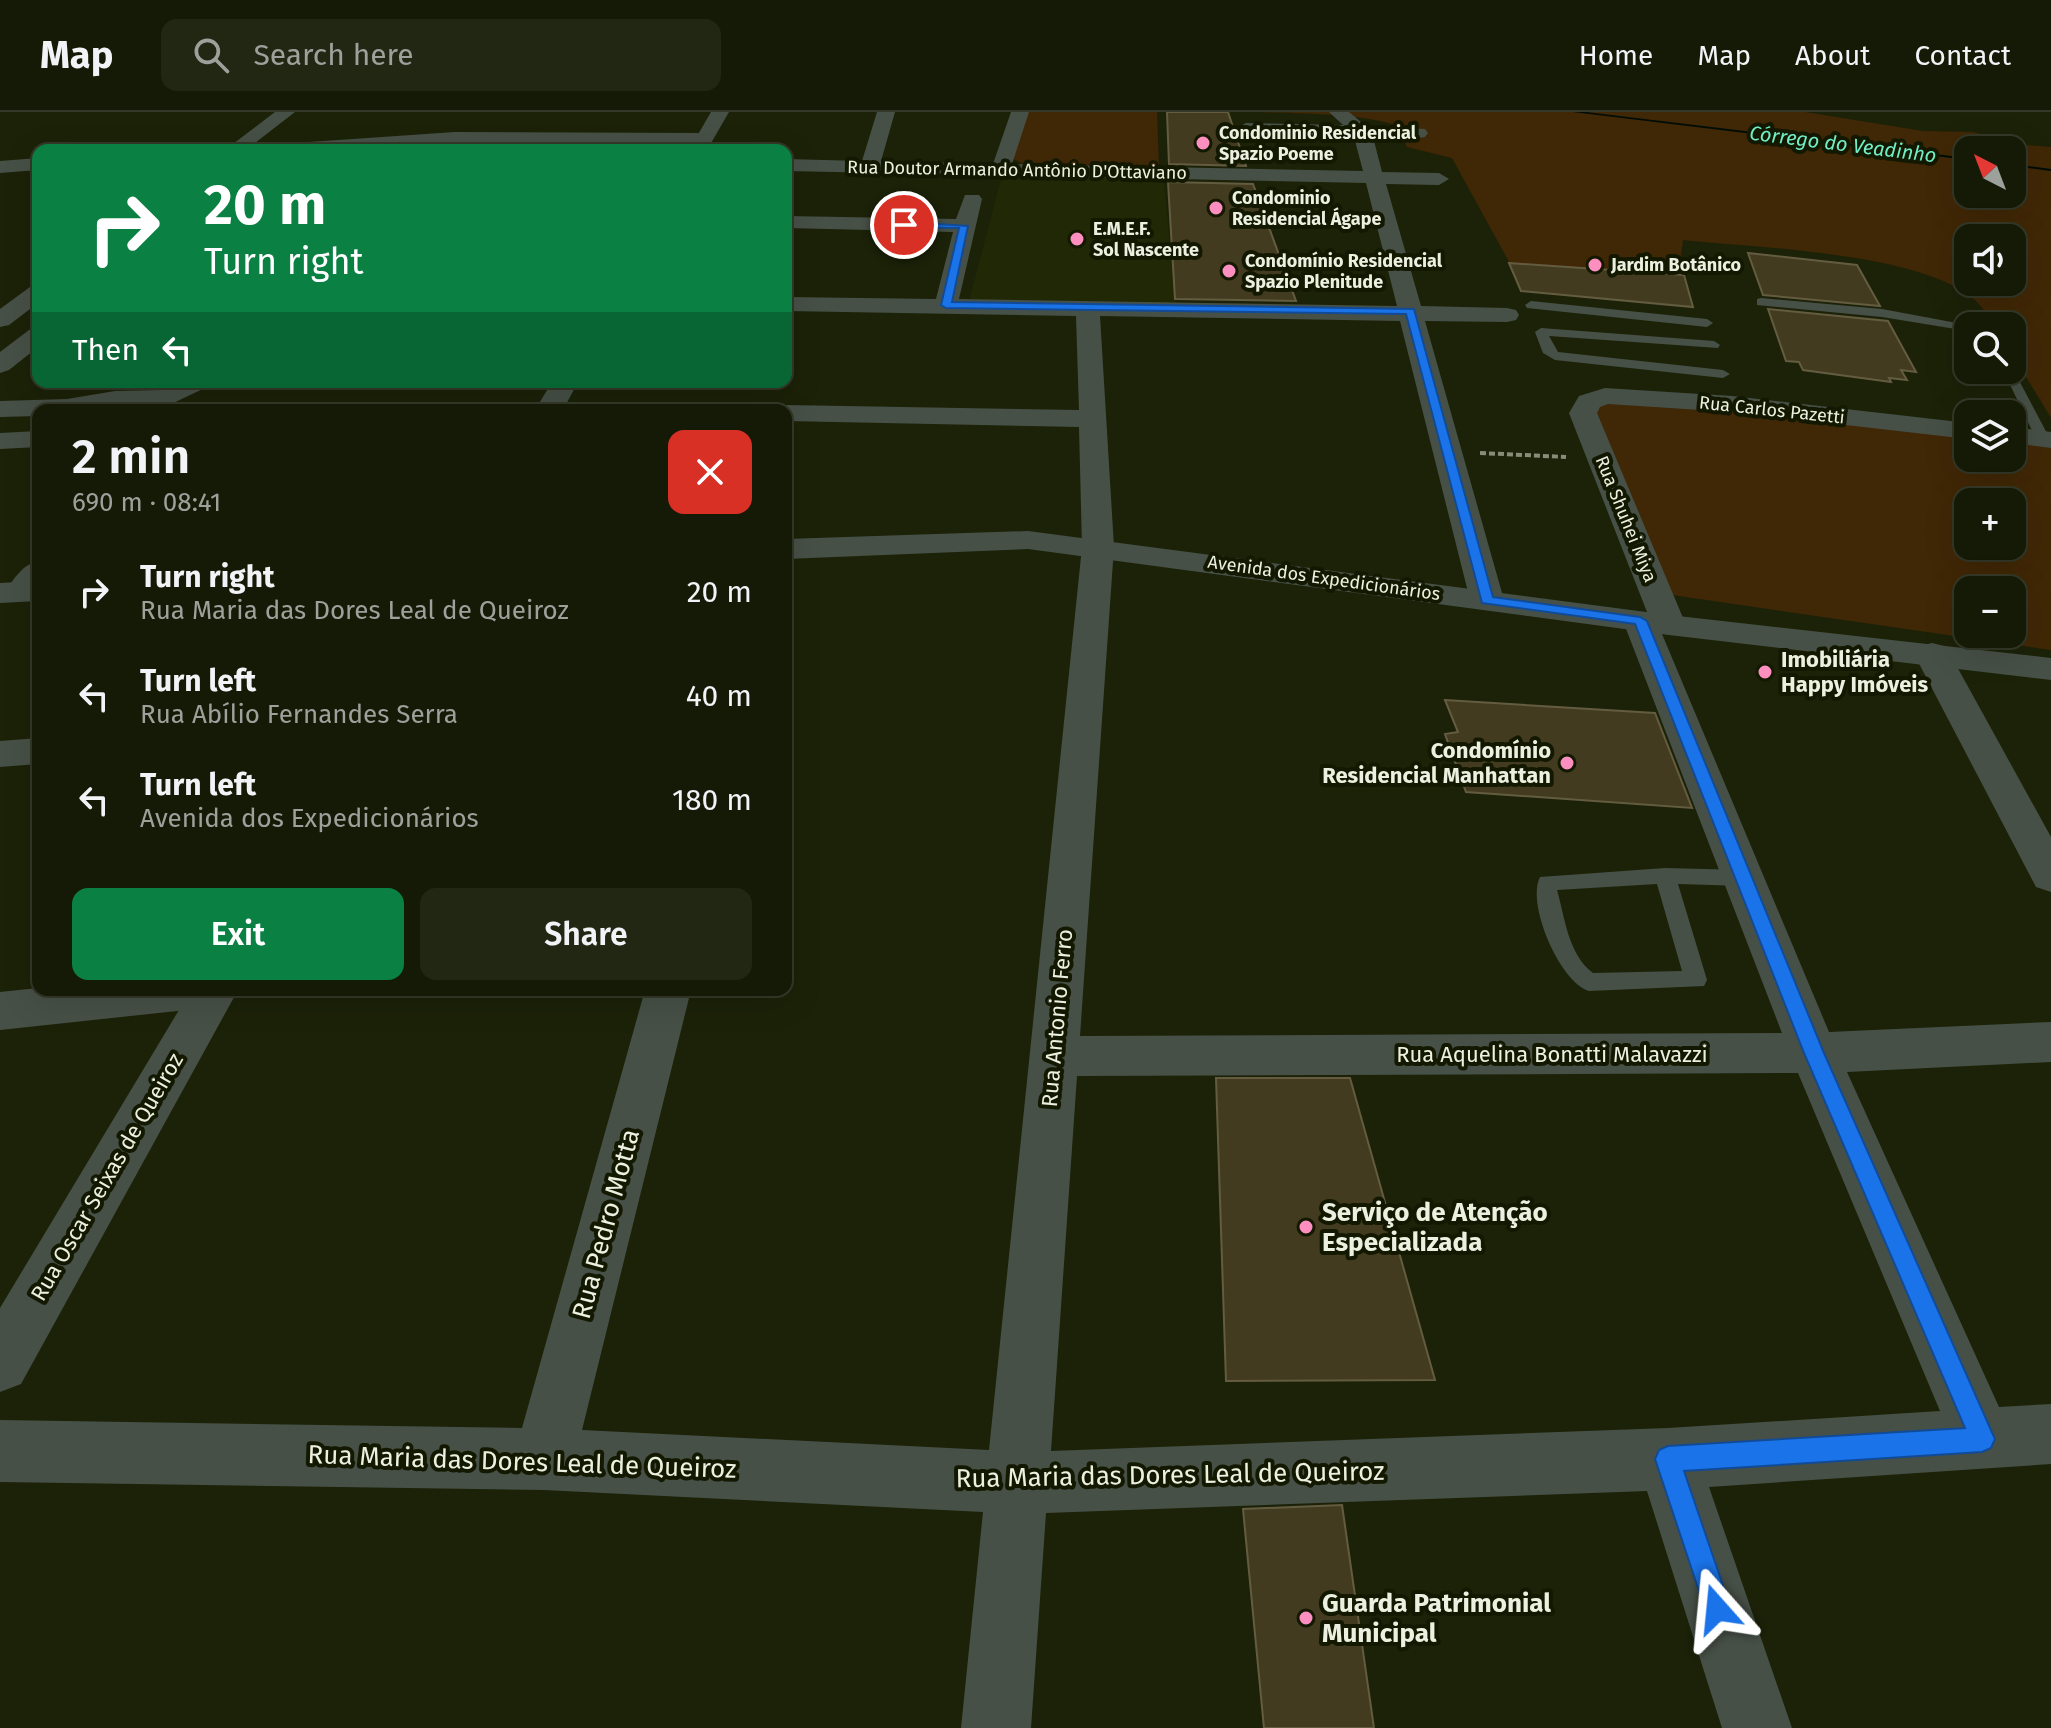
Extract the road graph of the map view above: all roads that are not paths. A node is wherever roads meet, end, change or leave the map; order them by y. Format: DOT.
graph roads {
  1 [pos="286,112"];
  2 [pos="720,112"];
  3 [pos="886,112"];
  4 [pos="1020,112"];
  5 [pos="1338,112"];
  6 [pos="1246,128"];
  7 [pos="1362,132"];
  8 [pos="1419,133"];
  9 [pos="242,144"];
  10 [pos="356,144"];
  11 [pos="666,144"];
  12 [pos="702,144"];
  13 [pos="32,164"];
  14 [pos="792,165"];
  15 [pos="0,167"];
  16 [pos="870,167"];
  17 [pos="991,169"];
  18 [pos="1375,178"];
  19 [pos="1439,179"];
  20 [pos="792,222"];
  21 [pos="964,226"];
  22 [pos="32,296"];
  23 [pos="1761,302"];
  24 [pos="792,304"];
  25 [pos="946,305"];
  26 [pos="1531,305"];
  27 [pos="1088,307"];
  28 [pos="1410,311"];
  29 [pos="1507,315"];
  30 [pos="0,320"];
  31 [pos="1707,323"];
  32 [pos="1954,325"];
  33 [pos="32,340"];
  34 [pos="1714,345"];
  35 [pos="0,365"];
  36 [pos="1723,374"];
  37 [pos="2017,384"];
  38 [pos="187,388"];
  39 [pos="124,391"];
  40 [pos="78,404"];
  41 [pos="163,404"];
  42 [pos="32,408"];
  43 [pos="0,409"];
  44 [pos="792,413"];
  45 [pos="1583,413"];
  46 [pos="1093,419"];
  47 [pos="1954,429"];
  48 [pos="2026,437"];
  49 [pos="32,439"];
  50 [pos="2047,439"];
  51 [pos="0,441"];
  52 [pos="1098,547"];
  53 [pos="792,549"];
  54 [pos="1487,600"];
  55 [pos="1655,623"];
  56 [pos="1932,654"];
  57 [pos="2051,669"];
  58 [pos="32,751"];
  59 [pos="0,754"];
  60 [pos="1665,876"];
  61 [pos="2051,876"];
  62 [pos="1744,878"];
  63 [pos="146,996"];
  64 [pos="212,996"];
  65 [pos="666,996"];
  66 [pos="0,1011"];
  67 [pos="2051,1042"];
  68 [pos="1814,1053"];
  69 [pos="1053,1056"];
  70 [pos="0,1363"];
  71 [pos="2051,1434"];
  72 [pos="1982,1439"];
  73 [pos="0,1451"];
  74 [pos="544,1459"];
  75 [pos="1668,1459"];
  76 [pos="1018,1483"];
  77 [pos="996,1728"];
  78 [pos="1757,1728"];
  1 -- 9 [label="street"];
  2 -- 12 [label="street"];
  3 -- 16 [label="street"];
  4 -- 17 [label="street"];
  5 -- 7 [label="street"];
  6 -- 7 [label="street"];
  7 -- 8 [label="street"];
  7 -- 18 [label="street"];
  10 -- 11 [label="street"];
  13 -- 15 [label="street"];
  14 -- 16 [label="street, Rua Doutor Armando Antônio D'Ottaviano"];
  16 -- 17 [label="street, Rua Doutor Armando Antônio D'Ottaviano"];
  17 -- 18 [label="street, Rua Doutor Armando Antônio D'Ottaviano"];
  17 -- 21 [label="street"];
  18 -- 19 [label="street, Rua Doutor Armando Antônio D'Ottaviano"];
  18 -- 28 [label="street"];
  20 -- 21 [label="street"];
  21 -- 25 [label="street"];
  22 -- 30 [label="street"];
  23 -- 32 [label="lane"];
  24 -- 25 [label="street"];
  25 -- 27 [label="street"];
  26 -- 31 [label="lane"];
  27 -- 28 [label="street"];
  27 -- 46 [label="street, Rua Antonio Ferro"];
  28 -- 29 [label="street"];
  28 -- 54 [label="street"];
  33 -- 35 [label="street"];
  34 -- 36 [label="lane"];
  37 -- 50 [label="lane"];
  38 -- 41 [label="street"];
  39 -- 40 [label="street"];
  39 -- 41 [label="street"];
  42 -- 43 [label="street"];
  44 -- 46 [label="street"];
  45 -- 47 [label="street, Rua Carlos Pazetti"];
  45 -- 55 [label="street, Rua Shuhei Miya"];
  46 -- 52 [label="street, Rua Antonio Ferro"];
  48 -- 50 [label="street"];
  49 -- 51 [label="street"];
  52 -- 53 [label="street, Avenida dos Expedicionários"];
  52 -- 54 [label="street, Avenida dos Expedicionários"];
  52 -- 69 [label="street, Rua Antonio Ferro"];
  54 -- 55 [label="street, Avenida dos Expedicionários"];
  55 -- 56 [label="street, Avenida dos Expedicionários"];
  55 -- 62 [label="street, Rua Shuhei Miya"];
  56 -- 57 [label="street, Avenida dos Expedicionários"];
  56 -- 61 [label="street"];
  58 -- 59 [label="street"];
  60 -- 60 [label="lane"];
  60 -- 62 [label="lane"];
  62 -- 68 [label="street, Rua Shuhei Miya"];
  63 -- 66 [label="street"];
  64 -- 70 [label="street, Rua Oscar Seixas de Queiroz"];
  65 -- 74 [label="street, Rua Pedro Motta"];
  67 -- 68 [label="street, Rua Aquelina Bonatti Malavazzi"];
  68 -- 69 [label="street, Rua Aquelina Bonatti Malavazzi"];
  68 -- 72 [label="street, Rua Shuhei Miya"];
  69 -- 76 [label="street, Rua Antonio Ferro"];
  71 -- 72 [label="street, Rua Maria das Dores Leal de Queiroz"];
  72 -- 75 [label="street, Rua Maria das Dores Leal de Queiroz"];
  73 -- 74 [label="street, Rua Maria das Dores Leal de Queiroz"];
  74 -- 76 [label="street, Rua Maria das Dores Leal de Queiroz"];
  75 -- 76 [label="street, Rua Maria das Dores Leal de Queiroz"];
  75 -- 78 [label="street"];
  76 -- 77 [label="street, Rua Antonio Ferro"];
}
